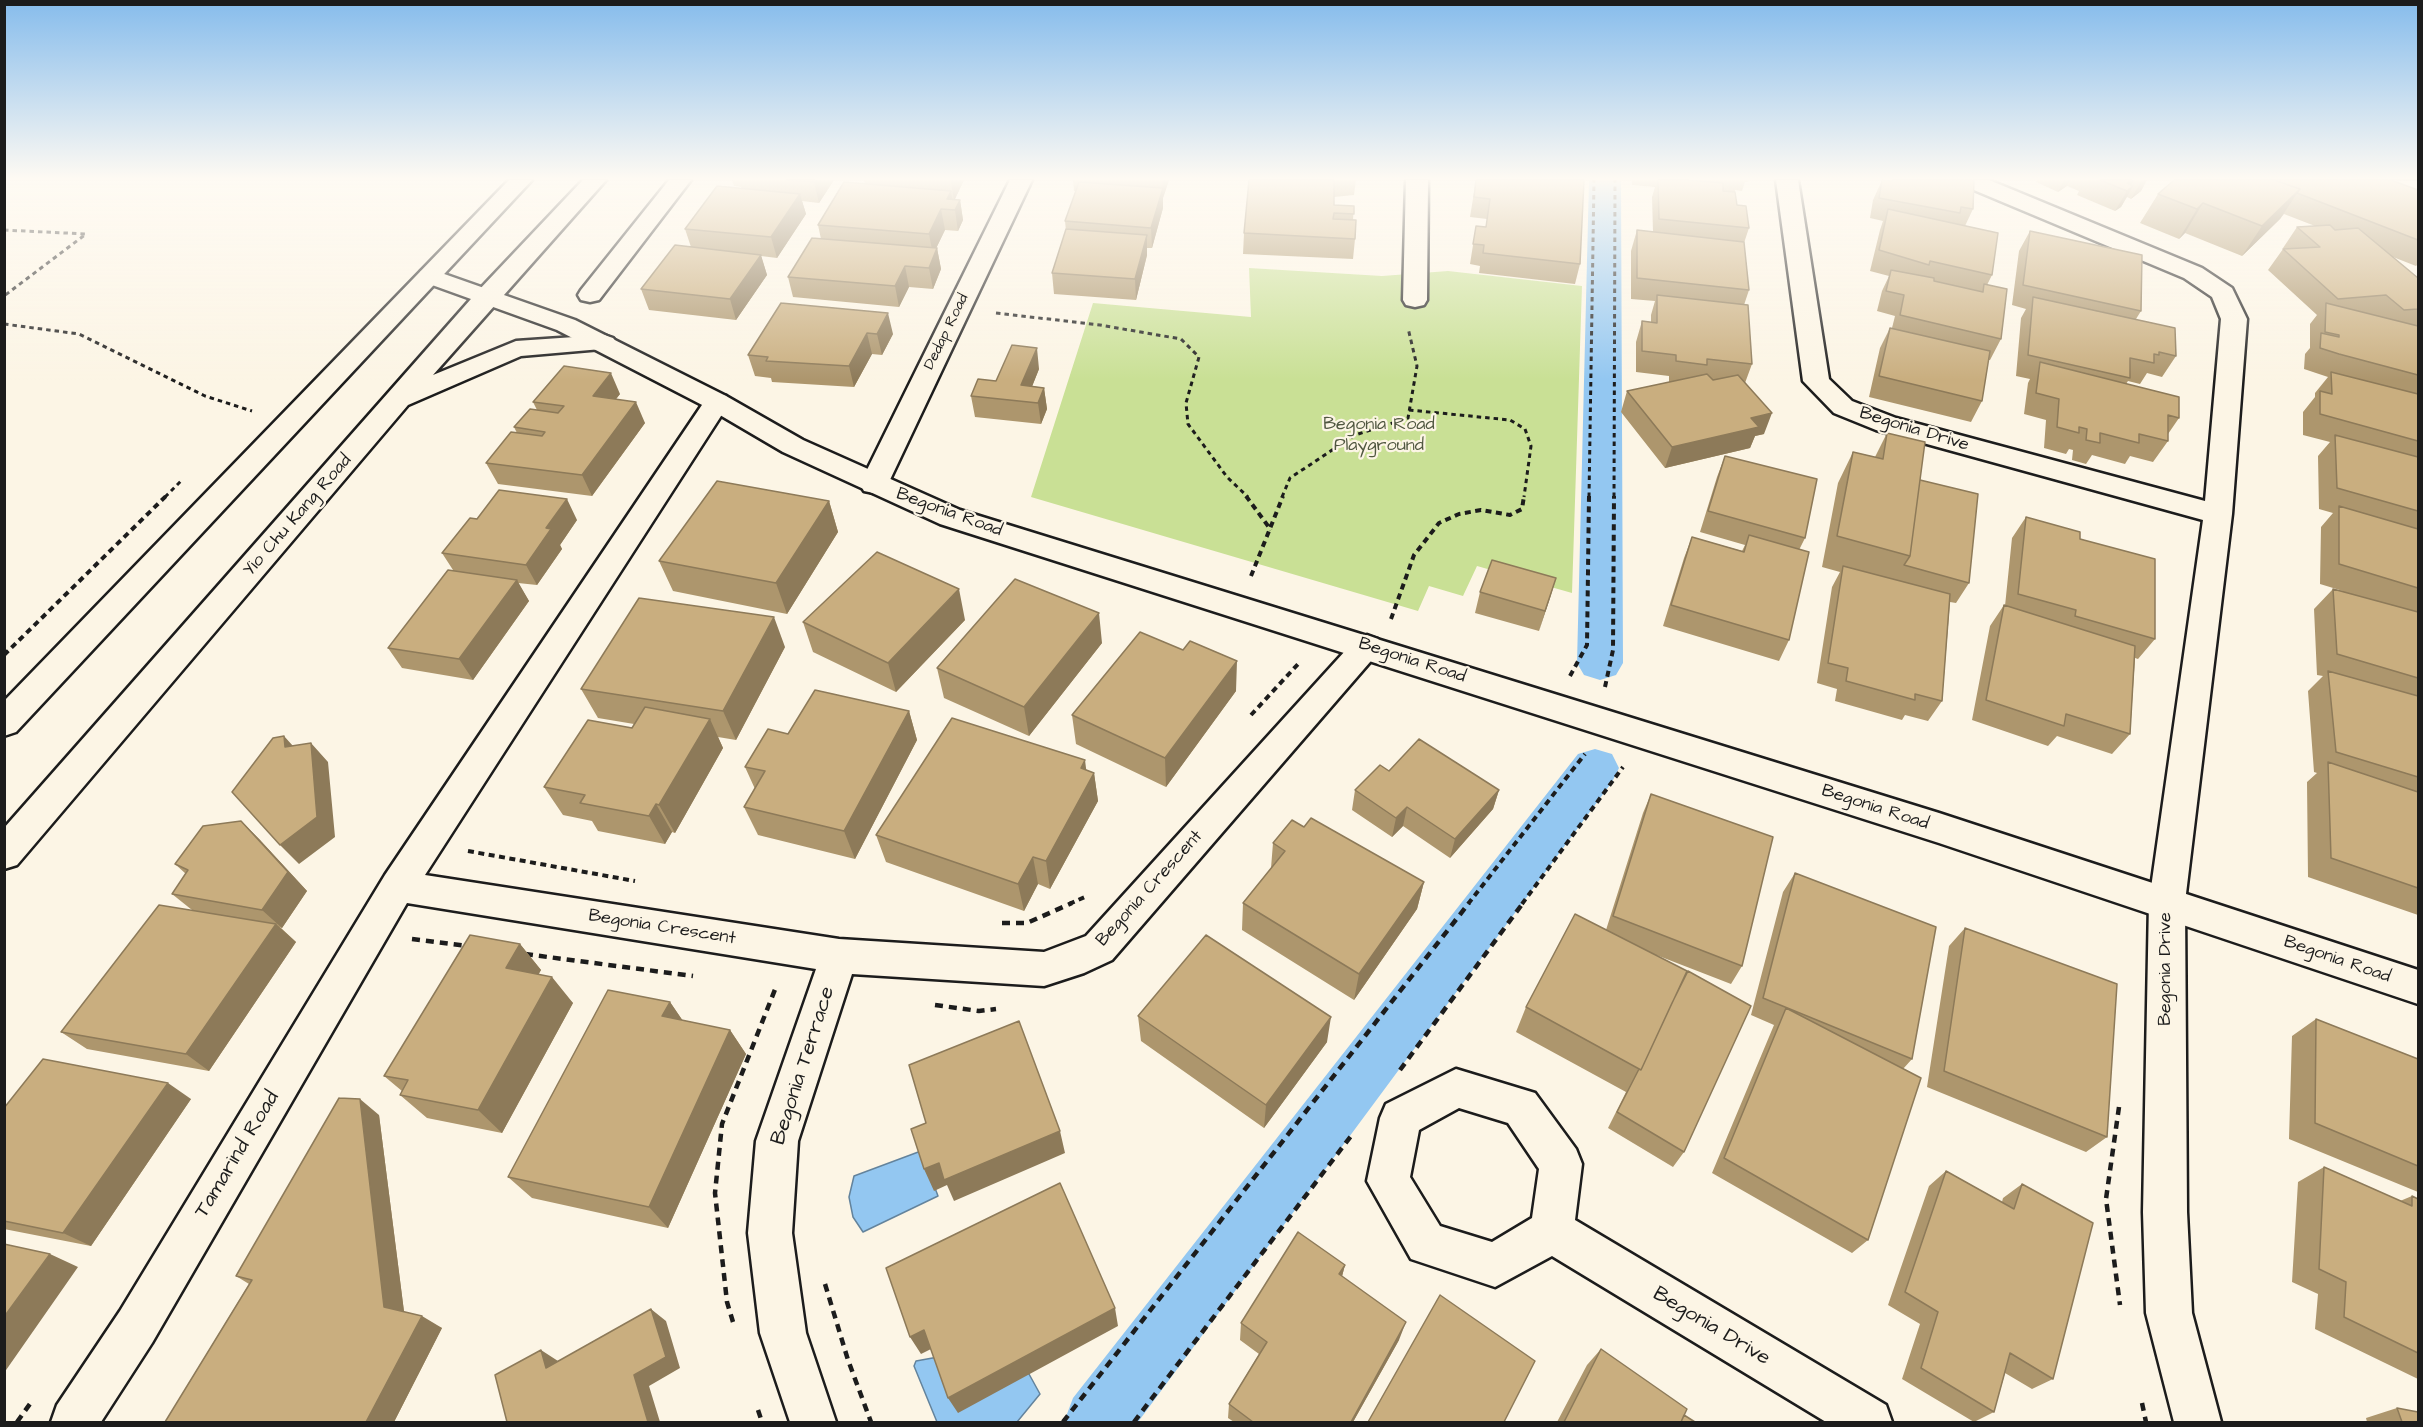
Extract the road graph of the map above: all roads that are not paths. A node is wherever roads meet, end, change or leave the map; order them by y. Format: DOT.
graph roads {
  1 [pos="458,247"];
  2 [pos="533,247"];
  3 [pos="628,247"];
  4 [pos="989,247"];
  5 [pos="1414,247"];
  6 [pos="1797,247"];
  7 [pos="2130,247"];
  8 [pos="430,276"];
  9 [pos="590,295"];
  10 [pos="487,296"];
  11 [pos="1411,311"];
  12 [pos="604,343"];
  13 [pos="396,401"];
  14 [pos="717,402"];
  15 [pos="874,484"];
  16 [pos="2218,514"];
  17 [pos="1378,638"];
  18 [pos="4,723"];
  19 [pos="4,854"];
  20 [pos="398,886"];
  21 [pos="2167,902"];
  22 [pos="833,974"];
  23 [pos="2418,987"];
  24 [pos="1552,1231"];
  25 [pos="74,1422"];
  26 [pos="813,1422"];
  27 [pos="1869,1422"];
  28 [pos="2198,1422"];
  1 -- 8 [label="street"];
  2 -- 10 [label="street, Yio Chu Kang Road"];
  3 -- 9 [label="street"];
  4 -- 15 [label="street, Dedap Road"];
  5 -- 11 [label="street"];
  6 -- 16 [label="street, Begonia Drive"];
  7 -- 16 [label="street, Begonia Drive"];
  8 -- 10 [label="street, Begonia Road"];
  8 -- 18 [label="street"];
  10 -- 12 [label="street, Begonia Road"];
  10 -- 13 [label="street, Yio Chu Kang Road"];
  12 -- 13 [label="street"];
  12 -- 14 [label="street, Begonia Road"];
  13 -- 19 [label="street, Yio Chu Kang Road"];
  14 -- 15 [label="street, Begonia Road"];
  14 -- 20 [label="street"];
  15 -- 17 [label="street, Begonia Road"];
  16 -- 21 [label="street, Begonia Drive"];
  17 -- 21 [label="street, Begonia Road"];
  17 -- 22 [label="street, Begonia Crescent"];
  20 -- 22 [label="street, Begonia Crescent"];
  20 -- 25 [label="street, Tamarind Road"];
  21 -- 23 [label="street, Begonia Road"];
  21 -- 28 [label="street, Begonia Drive"];
  22 -- 26 [label="street, Begonia Terrace"];
  24 -- 24 [label="street"];
  24 -- 27 [label="street, Begonia Drive"];
}
